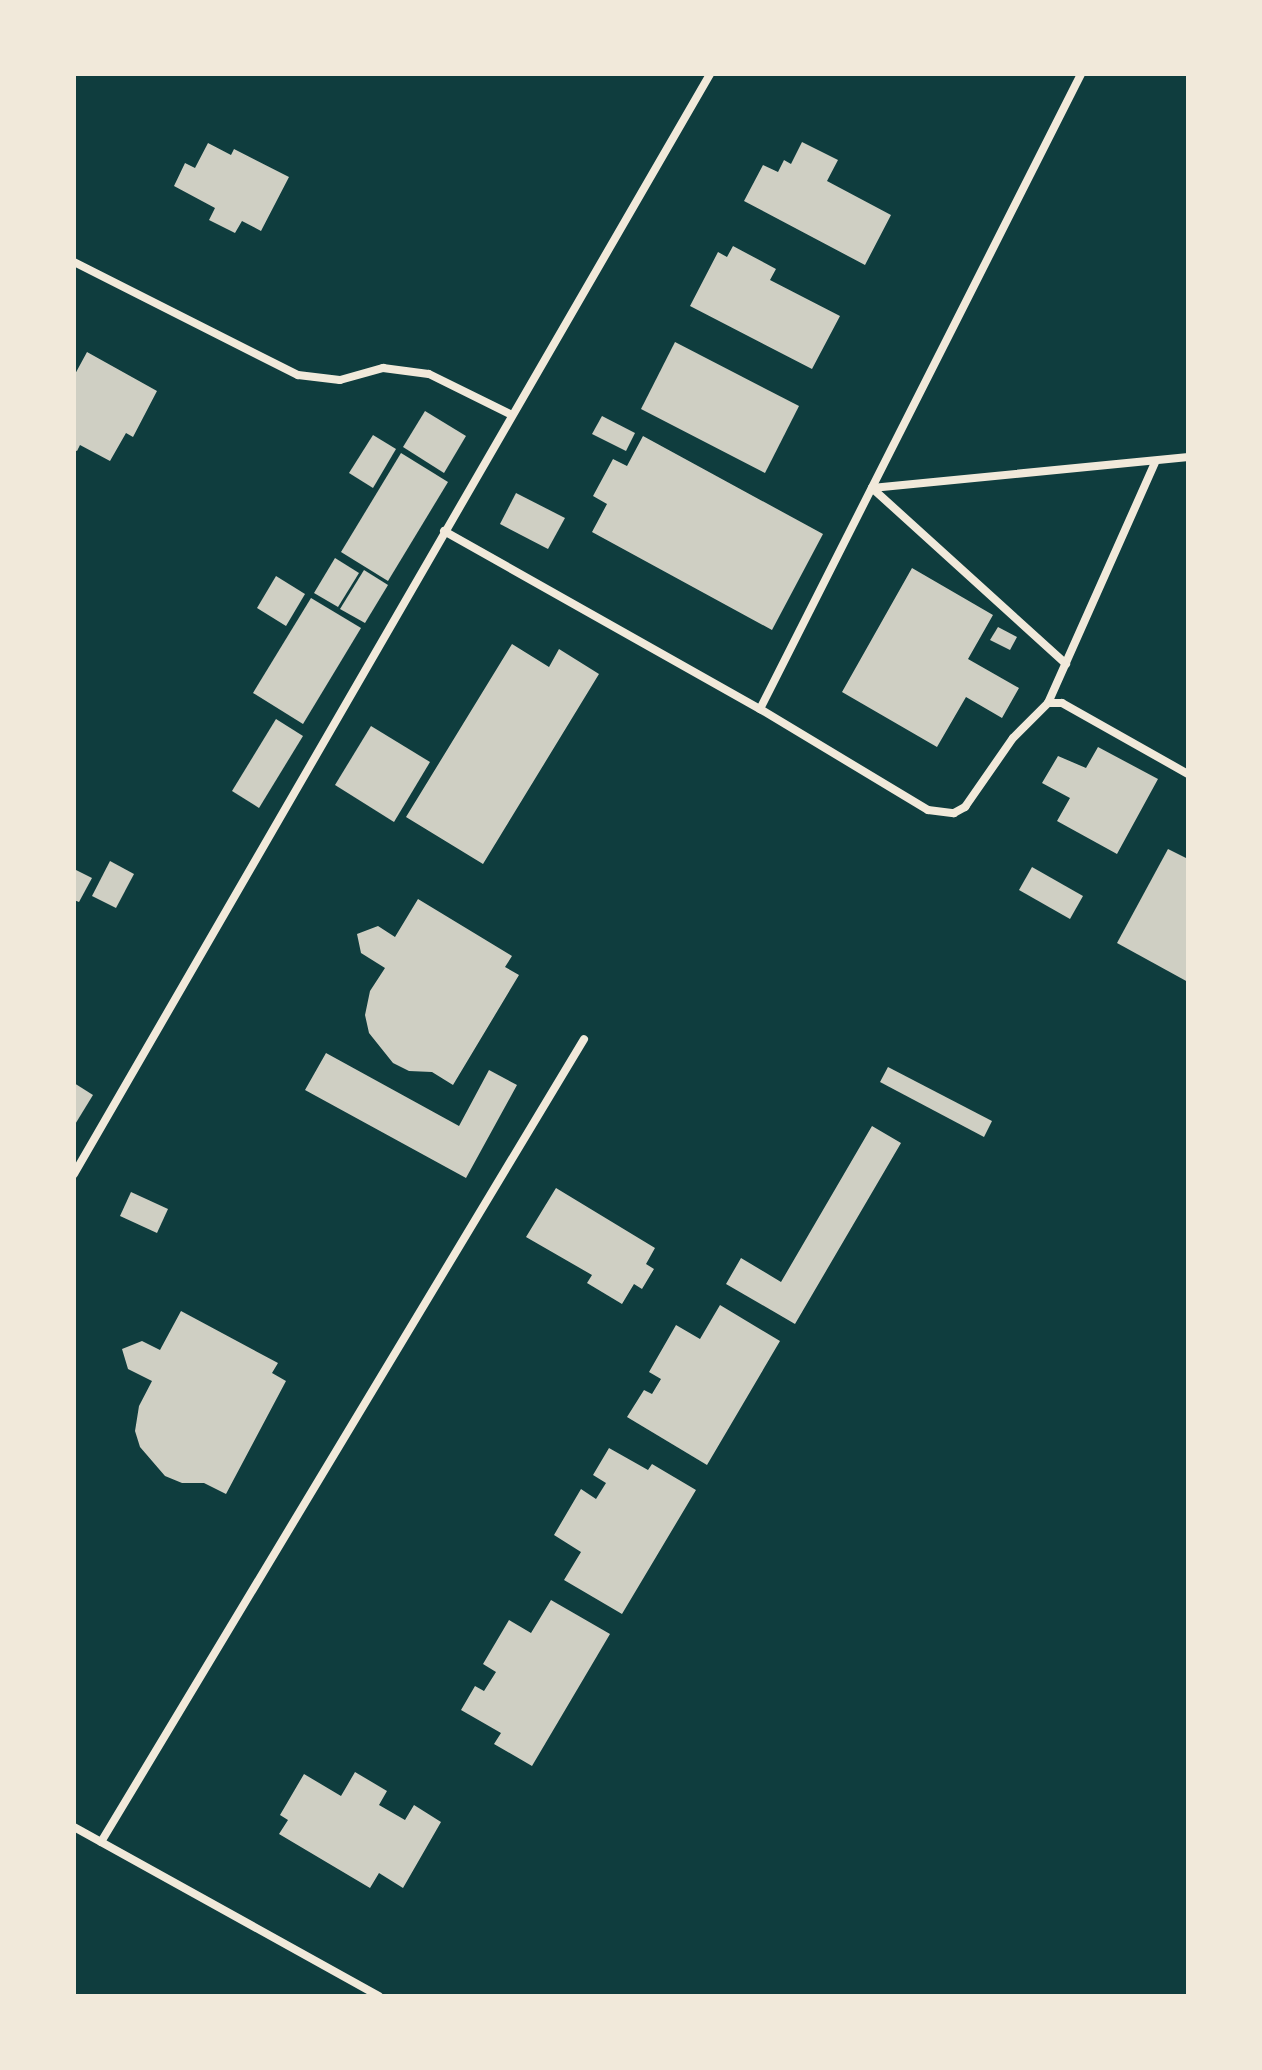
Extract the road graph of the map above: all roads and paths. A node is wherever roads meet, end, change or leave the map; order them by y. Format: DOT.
graph roads {
  1 [pos="710,74"];
  2 [pos="1081,74"];
  3 [pos="74,262"];
  4 [pos="510,414"];
  5 [pos="1188,457"];
  6 [pos="1155,463"];
  7 [pos="872,488"];
  8 [pos="444,531"];
  9 [pos="1066,664"];
  10 [pos="1048,703"];
  11 [pos="760,709"];
  12 [pos="1188,774"];
  13 [pos="584,1039"];
  14 [pos="74,1174"];
  15 [pos="74,1827"];
  16 [pos="101,1842"];
  17 [pos="379,1996"];
  1 -- 4 [label="street"];
  2 -- 7 [label="street"];
  3 -- 4 [label="street"];
  4 -- 8 [label="street"];
  5 -- 6 [label="street"];
  6 -- 7 [label="street"];
  6 -- 9 [label="street"];
  7 -- 9 [label="street"];
  7 -- 11 [label="street"];
  8 -- 11 [label="street"];
  8 -- 14 [label="street"];
  9 -- 10 [label="street"];
  10 -- 11 [label="street"];
  10 -- 12 [label="street"];
  13 -- 16 [label="street"];
  15 -- 16 [label="street"];
  16 -- 17 [label="street"];
}
